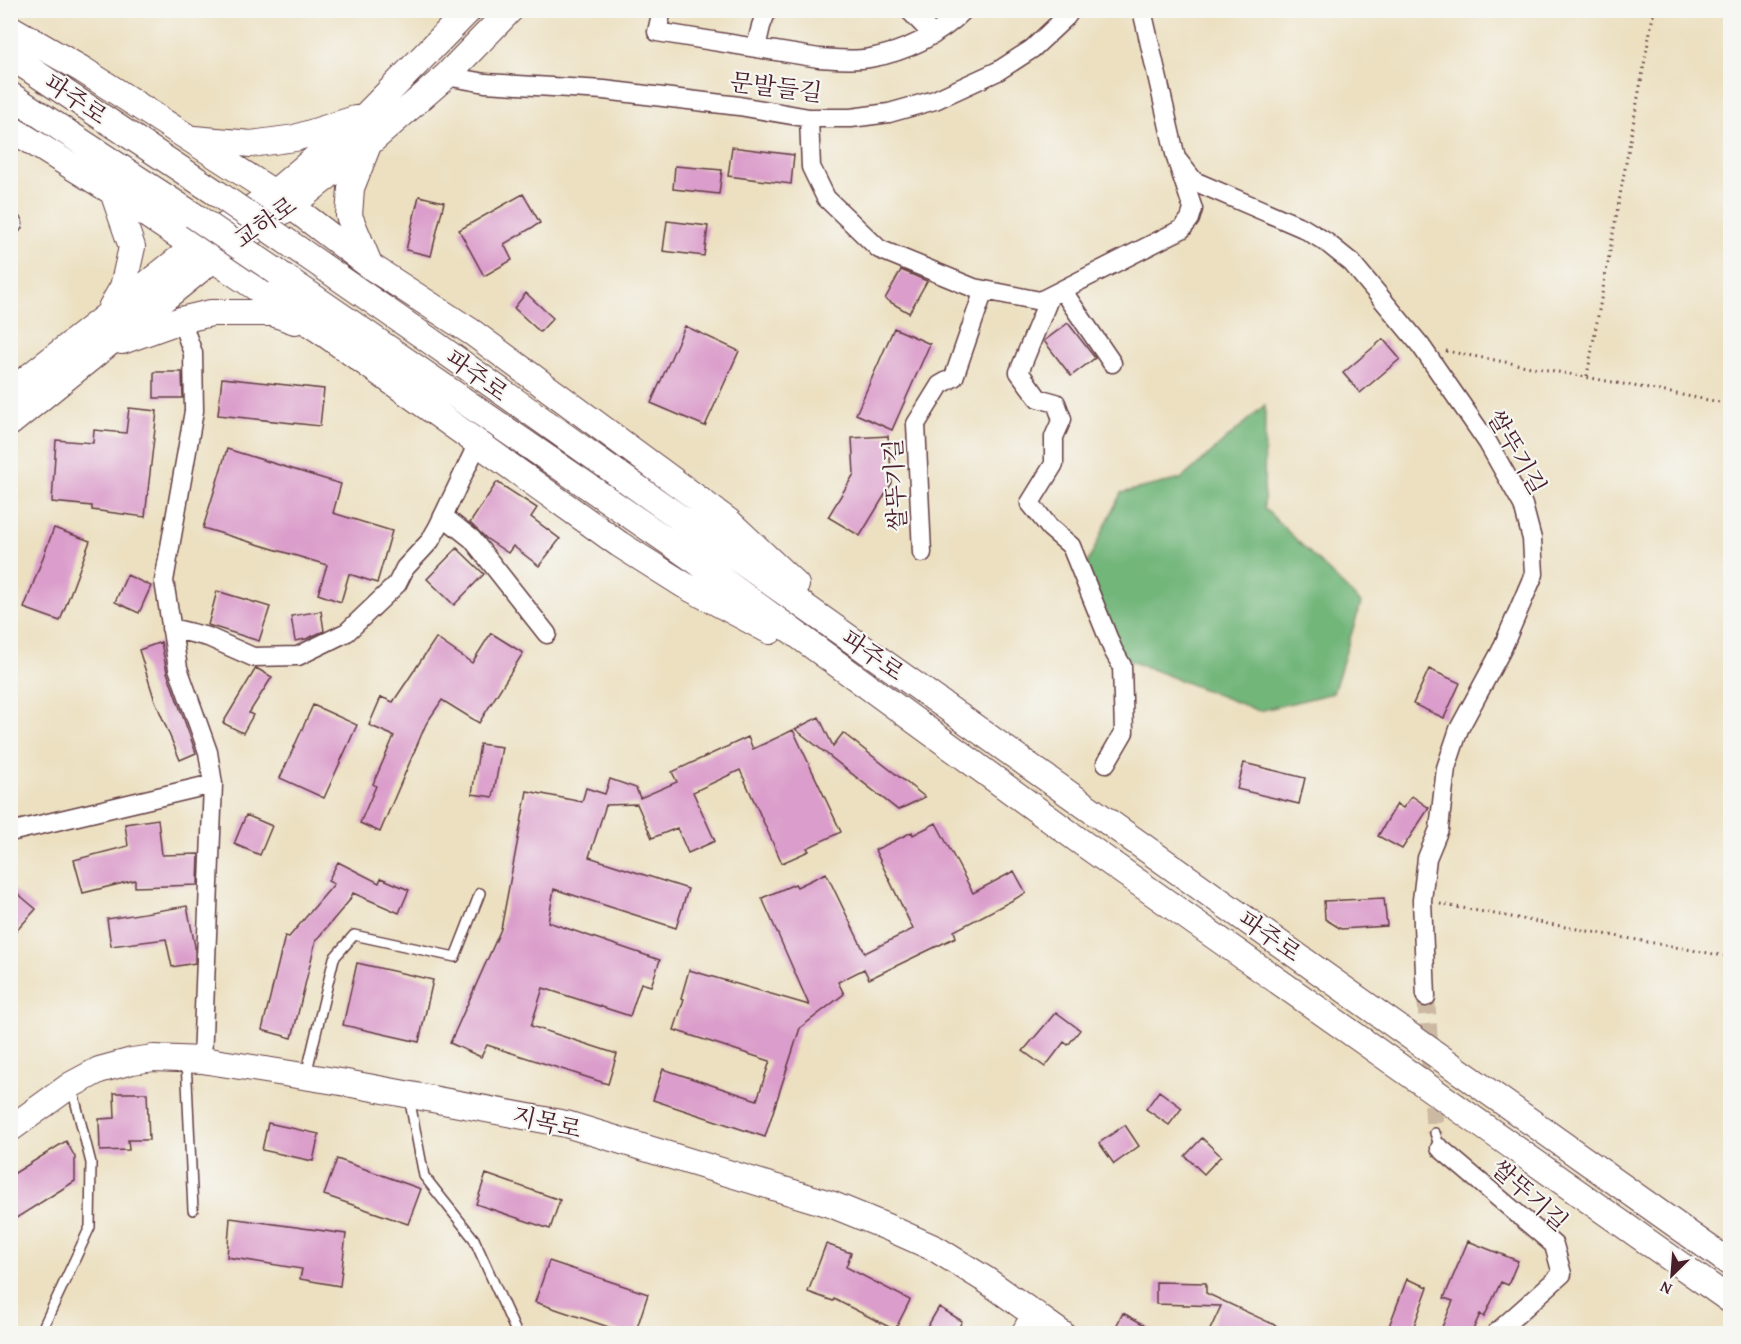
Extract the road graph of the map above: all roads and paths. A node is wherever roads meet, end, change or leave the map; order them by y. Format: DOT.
graph roads {
  1 [pos="469,10"];
  2 [pos="510,10"];
  3 [pos="662,10"];
  4 [pos="767,10"];
  5 [pos="909,10"];
  6 [pos="964,10"];
  7 [pos="1071,10"];
  8 [pos="1142,10"];
  9 [pos="1654,10"];
  10 [pos="10,28"];
  11 [pos="933,34"];
  12 [pos="756,48"];
  13 [pos="10,56"];
  14 [pos="446,76"];
  15 [pos="10,95"];
  16 [pos="364,117"];
  17 [pos="809,118"];
  18 [pos="10,128"];
  19 [pos="189,138"];
  20 [pos="368,144"];
  21 [pos="1176,158"];
  22 [pos="113,192"];
  23 [pos="282,200"];
  24 [pos="10,222"];
  25 [pos="10,228"];
  26 [pos="203,253"];
  27 [pos="370,266"];
  28 [pos="984,290"];
  29 [pos="1056,293"];
  30 [pos="108,314"];
  31 [pos="181,320"];
  32 [pos="321,331"];
  33 [pos="1421,346"];
  34 [pos="102,348"];
  35 [pos="1113,363"];
  36 [pos="1587,376"];
  37 [pos="10,392"];
  38 [pos="1731,404"];
  39 [pos="10,423"];
  40 [pos="478,443"];
  41 [pos="443,516"];
  42 [pos="922,553"];
  43 [pos="171,628"];
  44 [pos="547,634"];
  45 [pos="862,647"];
  46 [pos="860,680"];
  47 [pos="1106,763"];
  48 [pos="213,784"];
  49 [pos="10,832"];
  50 [pos="480,893"];
  51 [pos="1422,900"];
  52 [pos="1731,957"];
  53 [pos="1426,997"];
  54 [pos="194,1060"];
  55 [pos="306,1077"];
  56 [pos="71,1085"];
  57 [pos="408,1094"];
  58 [pos="10,1129"];
  59 [pos="1438,1141"];
  60 [pos="193,1210"];
  61 [pos="1731,1263"];
  62 [pos="1731,1300"];
  63 [pos="1030,1324"];
  64 [pos="40,1334"];
  65 [pos="517,1334"];
  66 [pos="1062,1334"];
  67 [pos="1495,1334"];
  1 -- 16 [label="main road, 교하로"];
  2 -- 14 [label="main road, 교하로"];
  3 -- 12 [label="street"];
  4 -- 12 [label="street"];
  5 -- 11 [label="street"];
  6 -- 11 [label="street"];
  7 -- 17 [label="street, 문발들길"];
  8 -- 21 [label="street, 쌀뚜기길"];
  9 -- 36 [label="path"];
  10 -- 19 [label="main road"];
  11 -- 12 [label="street"];
  13 -- 45 [label="main road, 파주로, bridge"];
  14 -- 17 [label="street, 문발들길"];
  14 -- 20 [label="main road, 교하로"];
  15 -- 46 [label="main road, 파주로, bridge"];
  16 -- 19 [label="main road"];
  16 -- 23 [label="main road, 교하로"];
  17 -- 28 [label="street, 쌀뚜기길"];
  18 -- 22 [label="main road"];
  19 -- 23 [label="main road"];
  20 -- 23 [label="main road, 교하로"];
  20 -- 27 [label="main road"];
  21 -- 29 [label="street, 쌀뚜기길"];
  21 -- 33 [label="street, 쌀뚜기길"];
  22 -- 26 [label="main road"];
  22 -- 30 [label="main road"];
  23 -- 26 [label="main road, 교하로"];
  23 -- 27 [label="main road"];
  24 -- 25 [label="street"];
  26 -- 30 [label="main road, 교하로"];
  26 -- 32 [label="main road"];
  26 -- 34 [label="main road, 교하로"];
  27 -- 45 [label="main road"];
  28 -- 29 [label="street, 쌀뚜기길"];
  28 -- 42 [label="street, 쌀뚜기길"];
  29 -- 35 [label="street"];
  29 -- 47 [label="street"];
  30 -- 37 [label="main road, 교하로"];
  31 -- 32 [label="main road"];
  31 -- 34 [label="main road"];
  31 -- 43 [label="street"];
  32 -- 40 [label="main road"];
  33 -- 36 [label="path"];
  33 -- 51 [label="street, 쌀뚜기길"];
  34 -- 39 [label="main road, 교하로"];
  36 -- 38 [label="path"];
  40 -- 41 [label="street"];
  40 -- 46 [label="main road"];
  41 -- 43 [label="street"];
  41 -- 44 [label="street"];
  43 -- 48 [label="street"];
  45 -- 61 [label="main road, 파주로"];
  46 -- 62 [label="main road, 파주로"];
  48 -- 49 [label="street"];
  48 -- 54 [label="street"];
  50 -- 55 [label="lane"];
  51 -- 52 [label="path"];
  51 -- 53 [label="street, 쌀뚜기길"];
  54 -- 55 [label="main road, 지목로"];
  54 -- 56 [label="main road, 지목로"];
  54 -- 60 [label="lane"];
  55 -- 57 [label="main road, 지목로"];
  56 -- 58 [label="main road, 지목로"];
  56 -- 64 [label="lane"];
  57 -- 63 [label="main road, 지목로"];
  57 -- 65 [label="lane"];
  59 -- 67 [label="street, 쌀뚜기길"];
  63 -- 66 [label="main road, 지목로"];
}
